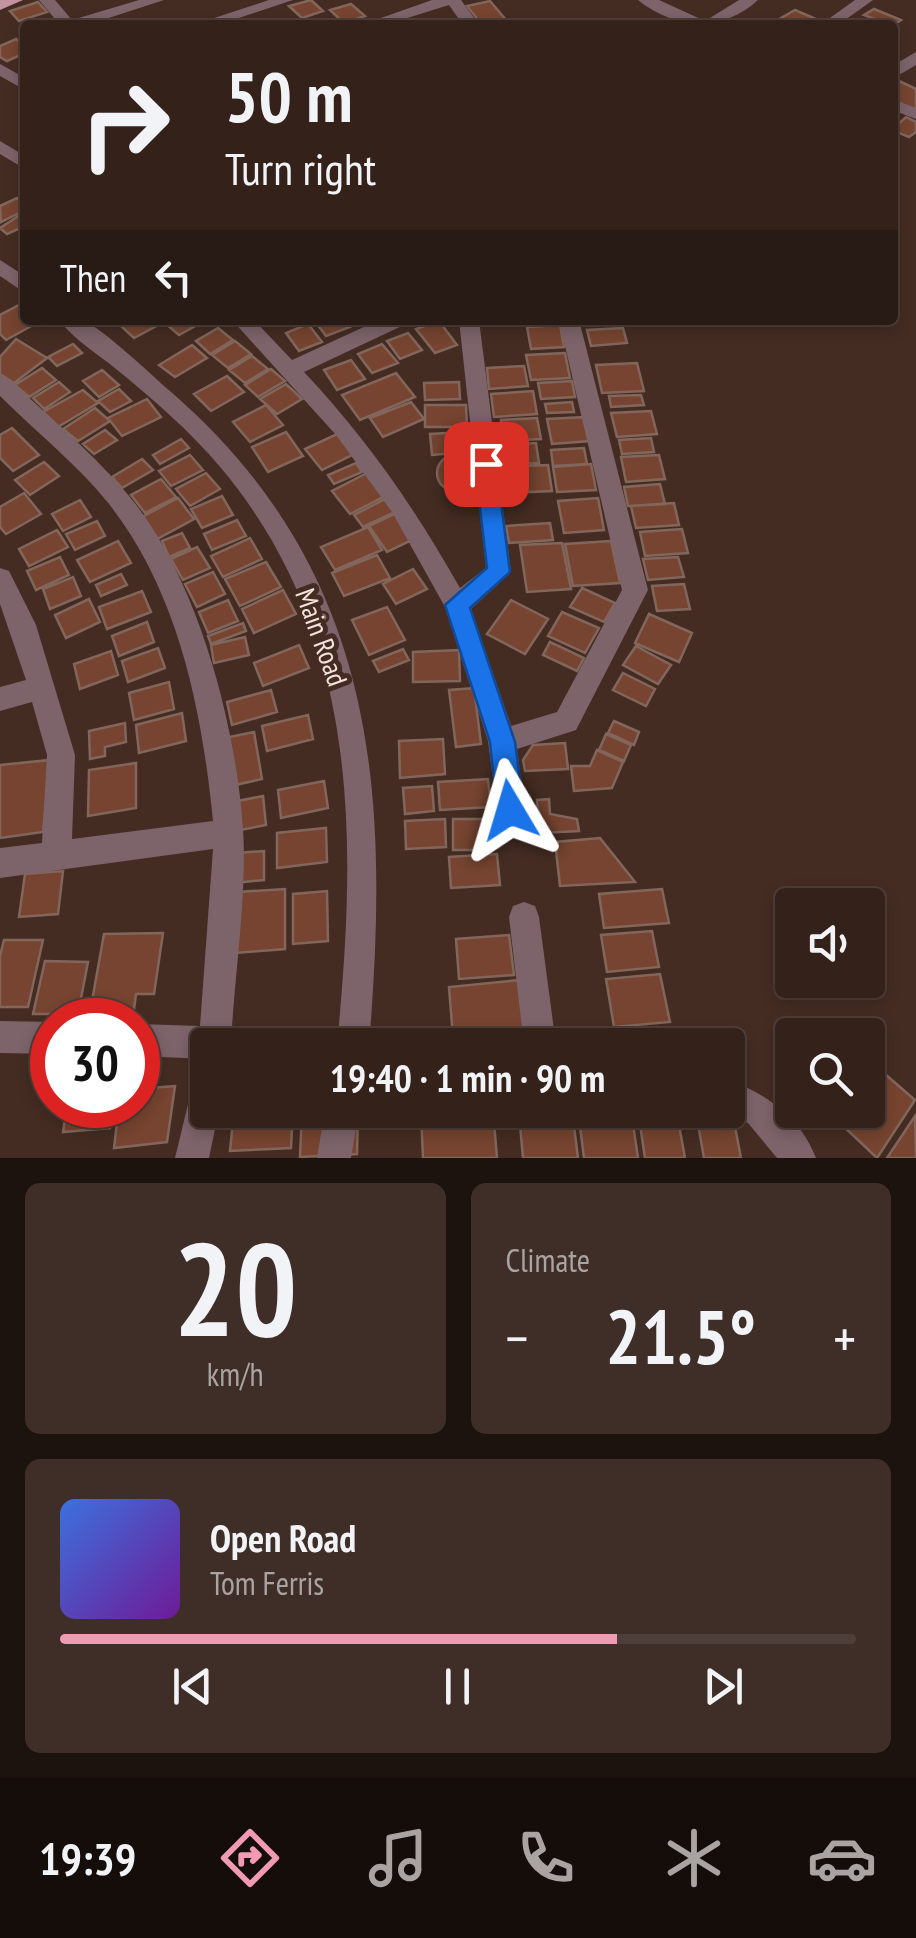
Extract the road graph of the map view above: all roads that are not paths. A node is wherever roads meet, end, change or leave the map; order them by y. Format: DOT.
graph roads {
  1 [pos="15,0"];
  2 [pos="46,0"];
  3 [pos="156,0"];
  4 [pos="285,0"];
  5 [pos="450,0"];
  6 [pos="646,0"];
  7 [pos="750,0"];
  8 [pos="866,0"];
  9 [pos="0,5"];
  10 [pos="64,20"];
  11 [pos="86,20"];
  12 [pos="218,20"];
  13 [pos="385,20"];
  14 [pos="467,20"];
  15 [pos="694,20"];
  16 [pos="715,20"];
  17 [pos="836,20"];
  18 [pos="75,325"];
  19 [pos="247,325"];
  20 [pos="386,325"];
  21 [pos="470,325"];
  22 [pos="569,325"];
  23 [pos="290,370"];
  24 [pos="0,383"];
  25 [pos="0,578"];
  26 [pos="457,605"];
  27 [pos="42,687"];
  28 [pos="0,699"];
  29 [pos="502,742"];
  30 [pos="510,810"];
  31 [pos="229,833"];
  32 [pos="56,856"];
  33 [pos="0,863"];
  34 [pos="524,917"];
  35 [pos="217,1028"];
  36 [pos="354,1028"];
  37 [pos="538,1028"];
  38 [pos="30,1039"];
  39 [pos="1,1041"];
  40 [pos="160,1041"];
  41 [pos="190,1042"];
  42 [pos="745,1104"];
  43 [pos="198,1128"];
  44 [pos="339,1128"];
  45 [pos="192,1158"];
  46 [pos="334,1158"];
  47 [pos="799,1158"];
  1 -- 9 [label="main road"];
  2 -- 10 [label="street"];
  3 -- 11 [label="street"];
  4 -- 12 [label="street"];
  5 -- 13 [label="street"];
  5 -- 14 [label="street"];
  6 -- 15 [label="street"];
  7 -- 16 [label="street"];
  8 -- 17 [label="street"];
  18 -- 36 [label="street, Main Road"];
  19 -- 23 [label="street"];
  20 -- 23 [label="street"];
  21 -- 26 [label="street"];
  22 -- 29 [label="street"];
  23 -- 26 [label="street"];
  24 -- 31 [label="street"];
  25 -- 27 [label="street"];
  26 -- 29 [label="street"];
  27 -- 28 [label="street"];
  27 -- 32 [label="street"];
  29 -- 30 [label="street"];
  31 -- 32 [label="street"];
  31 -- 35 [label="street"];
  32 -- 33 [label="street"];
  34 -- 37 [label="street"];
  38 -- 39 [label="street"];
  40 -- 41 [label="street"];
  42 -- 47 [label="street"];
  43 -- 45 [label="street"];
  44 -- 46 [label="street"];
}
